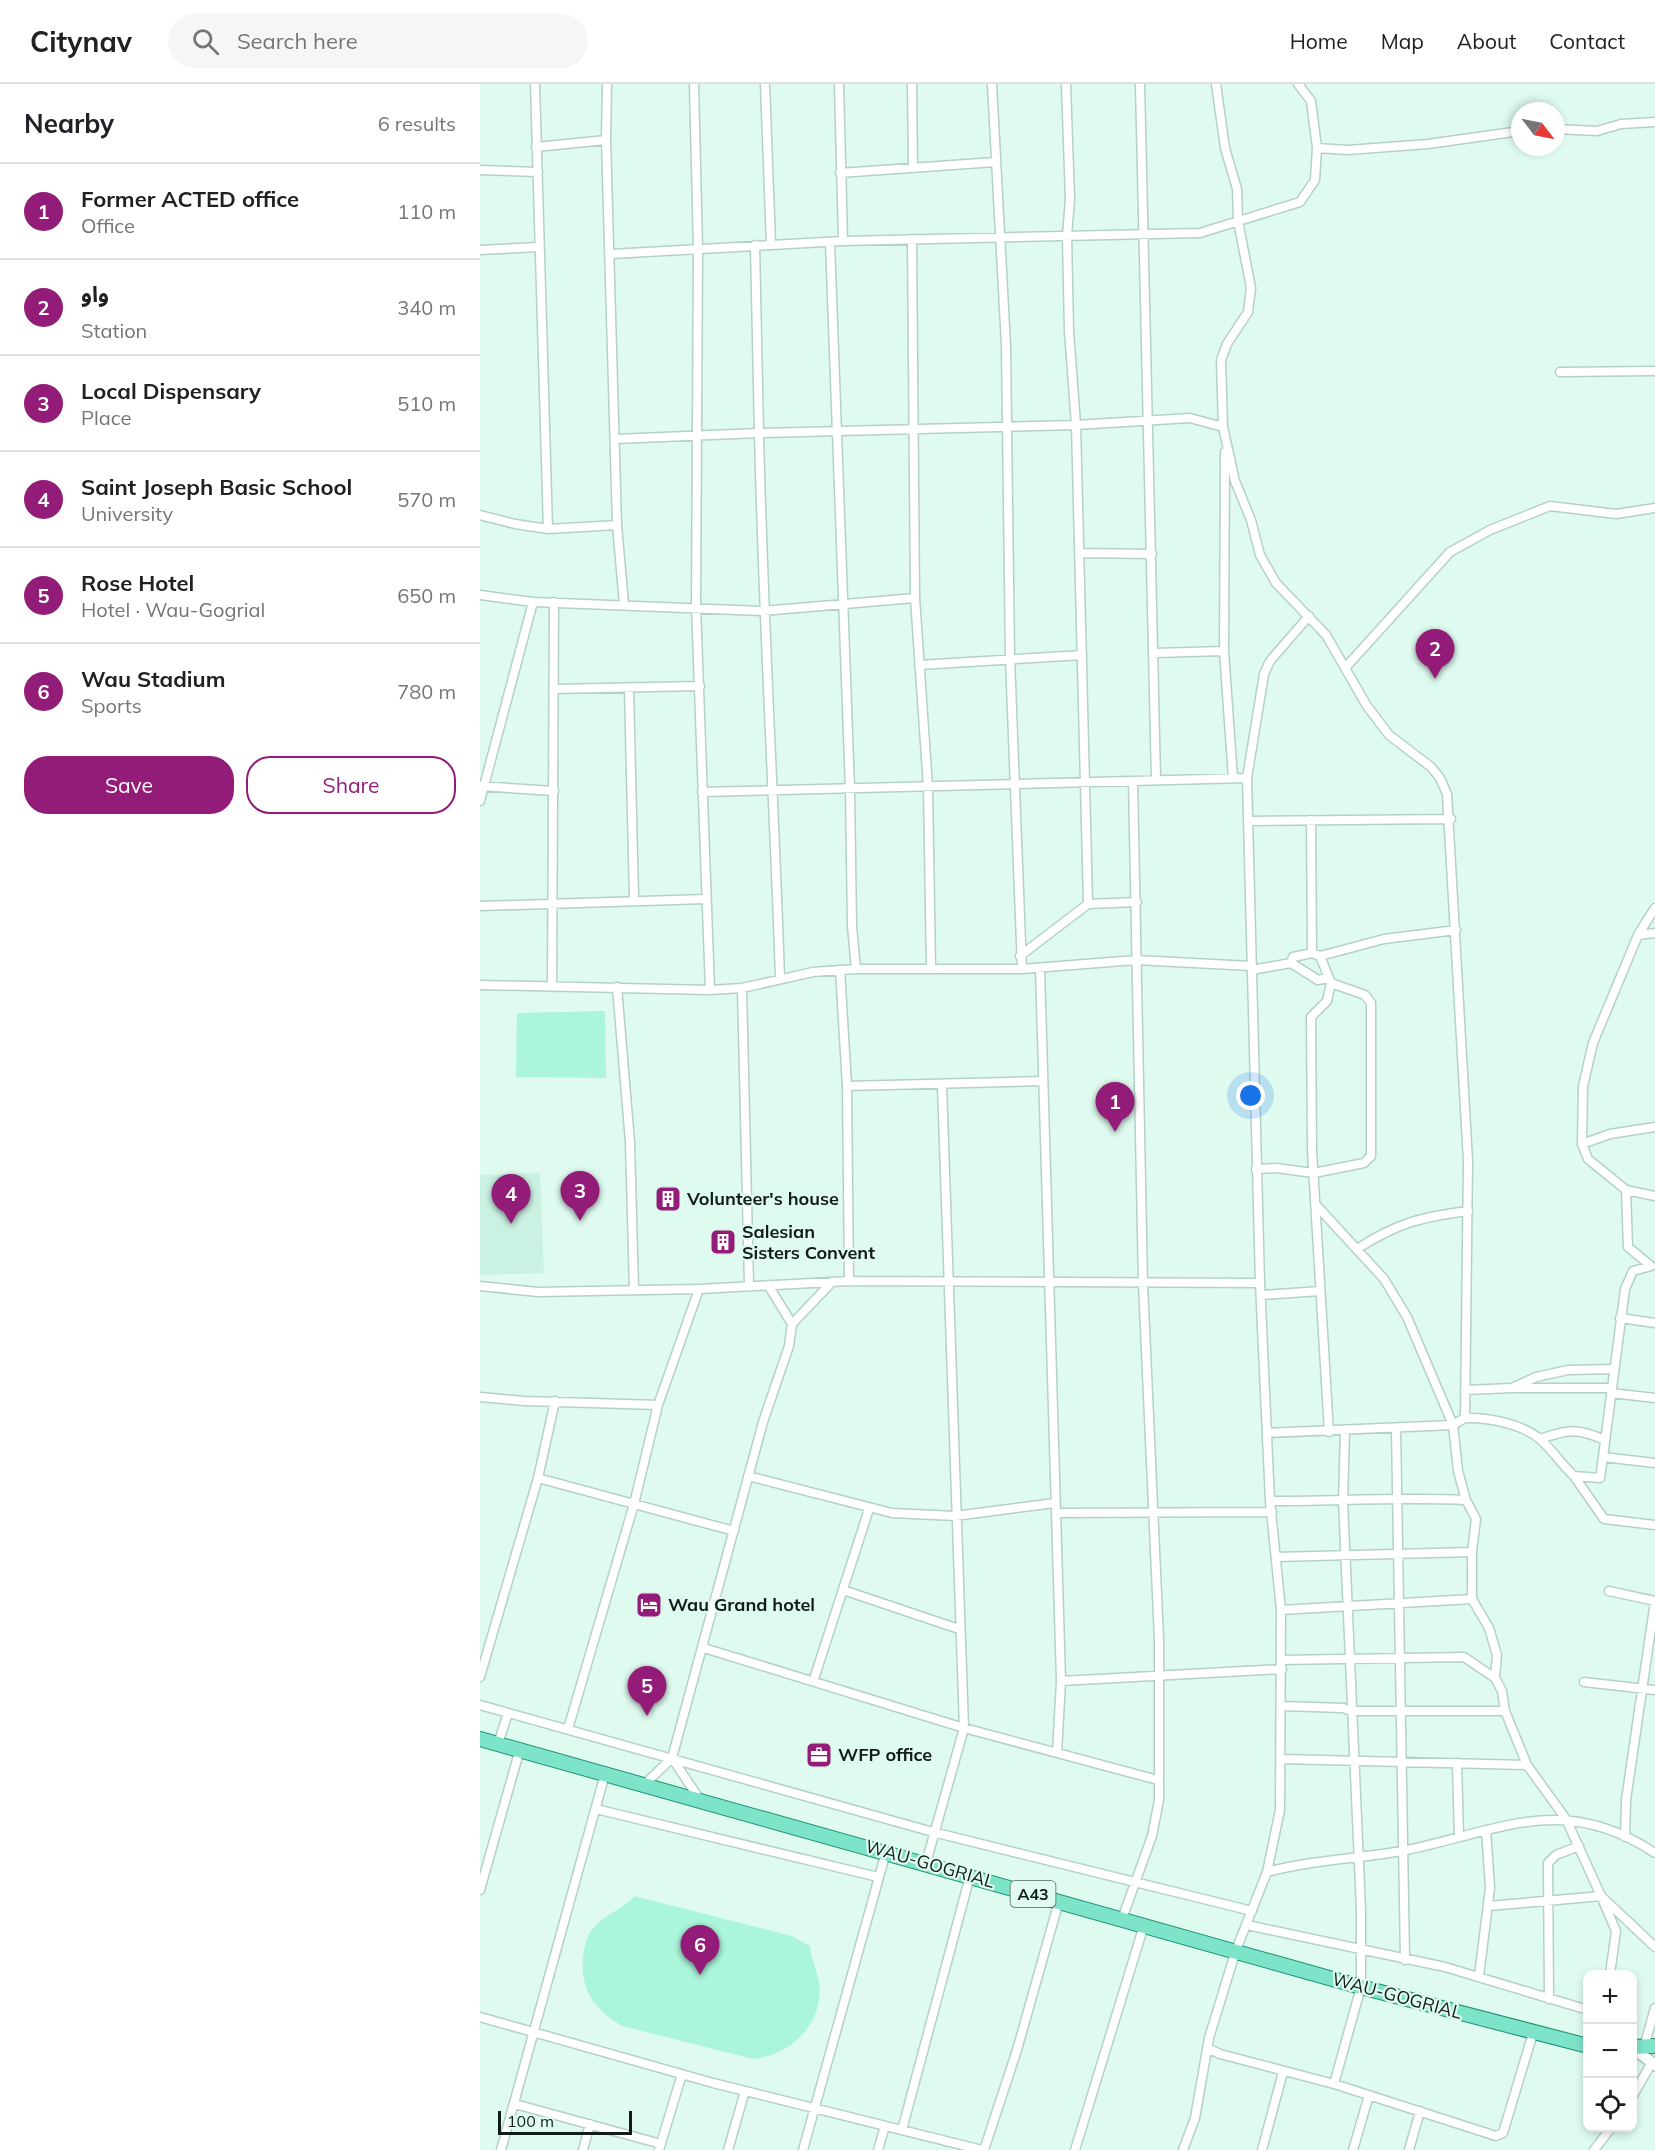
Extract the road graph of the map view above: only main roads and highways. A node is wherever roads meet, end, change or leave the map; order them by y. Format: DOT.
graph roads {
  1 [pos="480,1739"];
  2 [pos="1583,2043"];
  1 -- 2 [label="main road, WAU-GOGRIAL / A43"];
}
